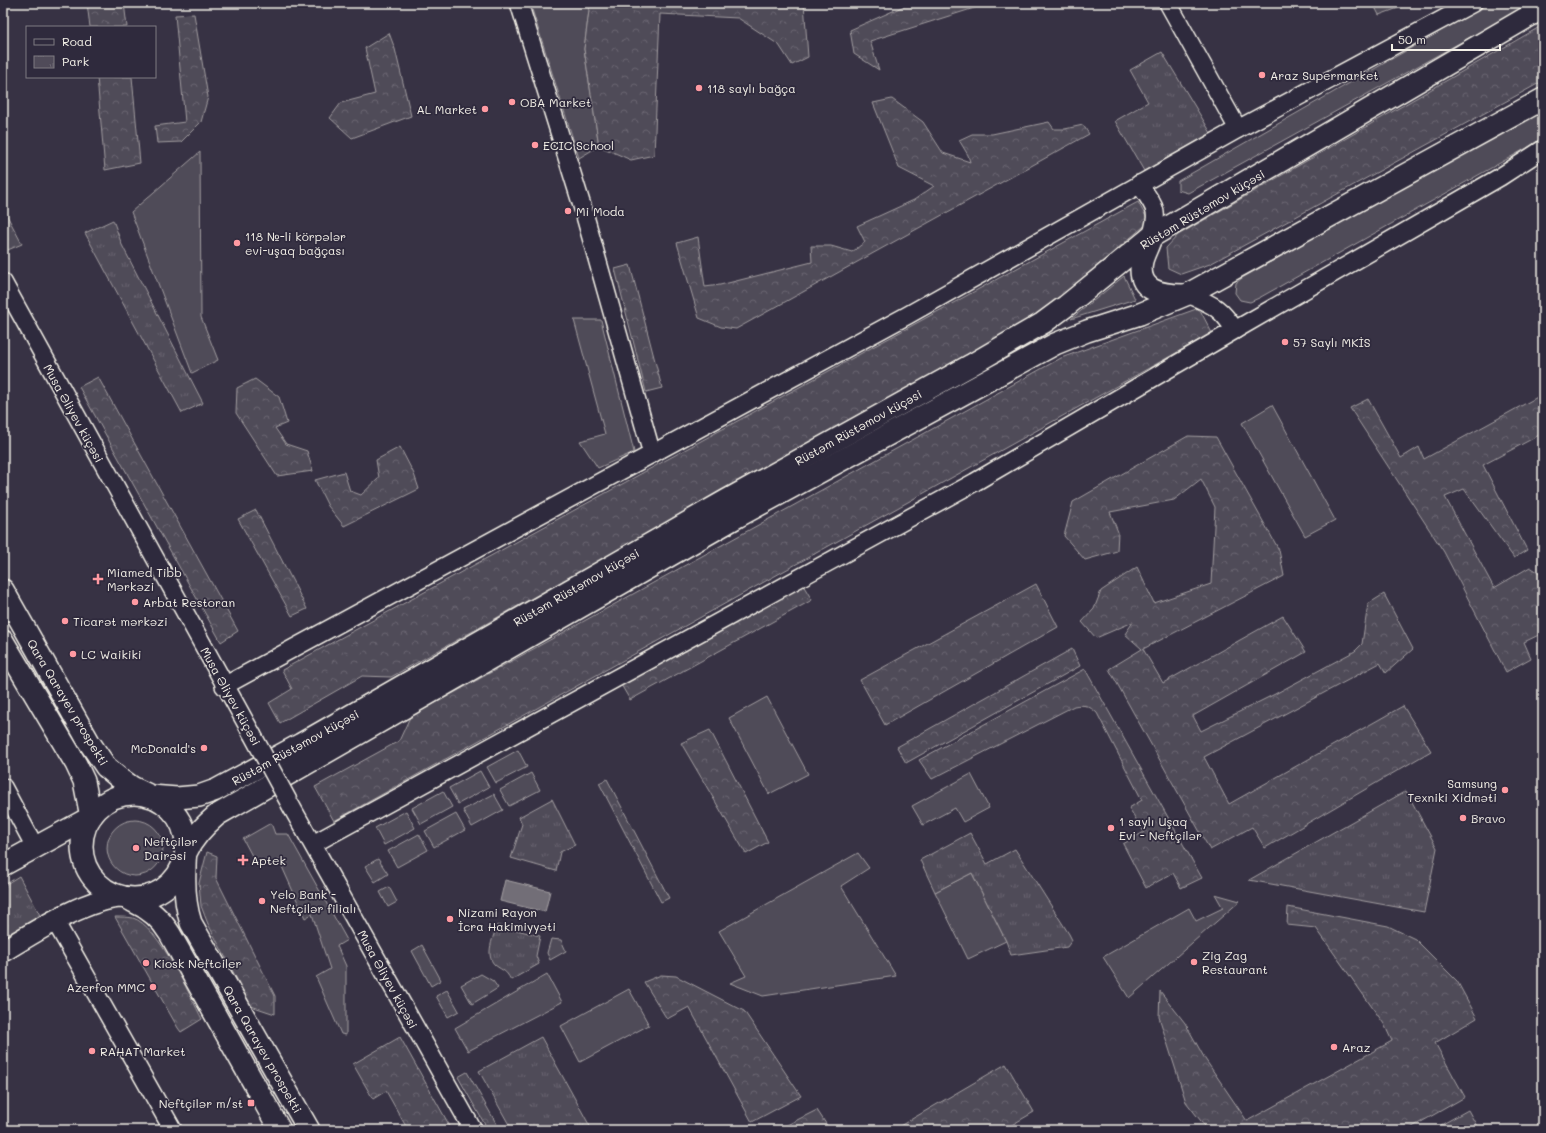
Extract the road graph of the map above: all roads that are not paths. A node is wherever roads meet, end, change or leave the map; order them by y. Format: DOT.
graph roads {
  1 [pos="519,3"];
  2 [pos="1168,3"];
  3 [pos="1473,3"];
  4 [pos="1543,8"];
  5 [pos="1543,99"];
  6 [pos="1238,129"];
  7 [pos="1543,149"];
  8 [pos="1139,184"];
  9 [pos="1151,237"];
  10 [pos="3,282"];
  11 [pos="1188,294"];
  12 [pos="1235,330"];
  13 [pos="652,454"];
  14 [pos="3,590"];
  15 [pos="3,640"];
  16 [pos="224,686"];
  17 [pos="3,787"];
  18 [pos="151,796"];
  19 [pos="91,817"];
  20 [pos="313,844"];
  21 [pos="35,847"];
  22 [pos="186,855"];
  23 [pos="3,865"];
  24 [pos="124,897"];
  25 [pos="54,921"];
  26 [pos="3,951"];
  27 [pos="173,1130"];
  28 [pos="280,1130"];
  29 [pos="309,1130"];
  30 [pos="473,1130"];
  1 -- 13 [label="street"];
  2 -- 6 [label="street"];
  3 -- 6 [label="street"];
  4 -- 9 [label="main road, Rüstəm Rüstəmov küçəsi"];
  5 -- 11 [label="main road, Rüstəm Rüstəmov küçəsi"];
  6 -- 8 [label="street"];
  7 -- 12 [label="street"];
  8 -- 9 [label="street"];
  8 -- 13 [label="street"];
  9 -- 11 [label="main road"];
  9 -- 18 [label="main road, Rüstəm Rüstəmov küçəsi"];
  10 -- 16 [label="street, Musa Əliyev küçəsi"];
  11 -- 12 [label="street"];
  11 -- 22 [label="main road, Rüstəm Rüstəmov küçəsi"];
  12 -- 20 [label="street"];
  13 -- 16 [label="street"];
  14 -- 18 [label="main road, Qara Qarayev prospekti"];
  15 -- 19 [label="main road, Qara Qarayev prospekti"];
  16 -- 20 [label="street, Musa Əliyev küçəsi, bridge"];
  17 -- 21 [label="street"];
  18 -- 19 [label="main road"];
  18 -- 22 [label="main road"];
  19 -- 21 [label="main road"];
  19 -- 24 [label="main road"];
  20 -- 30 [label="street, Musa Əliyev küçəsi"];
  21 -- 23 [label="main road"];
  22 -- 24 [label="main road"];
  22 -- 29 [label="main road, Qara Qarayev prospekti"];
  24 -- 25 [label="main road"];
  24 -- 28 [label="main road, Qara Qarayev prospekti"];
  25 -- 26 [label="main road"];
  25 -- 27 [label="street"];
}
